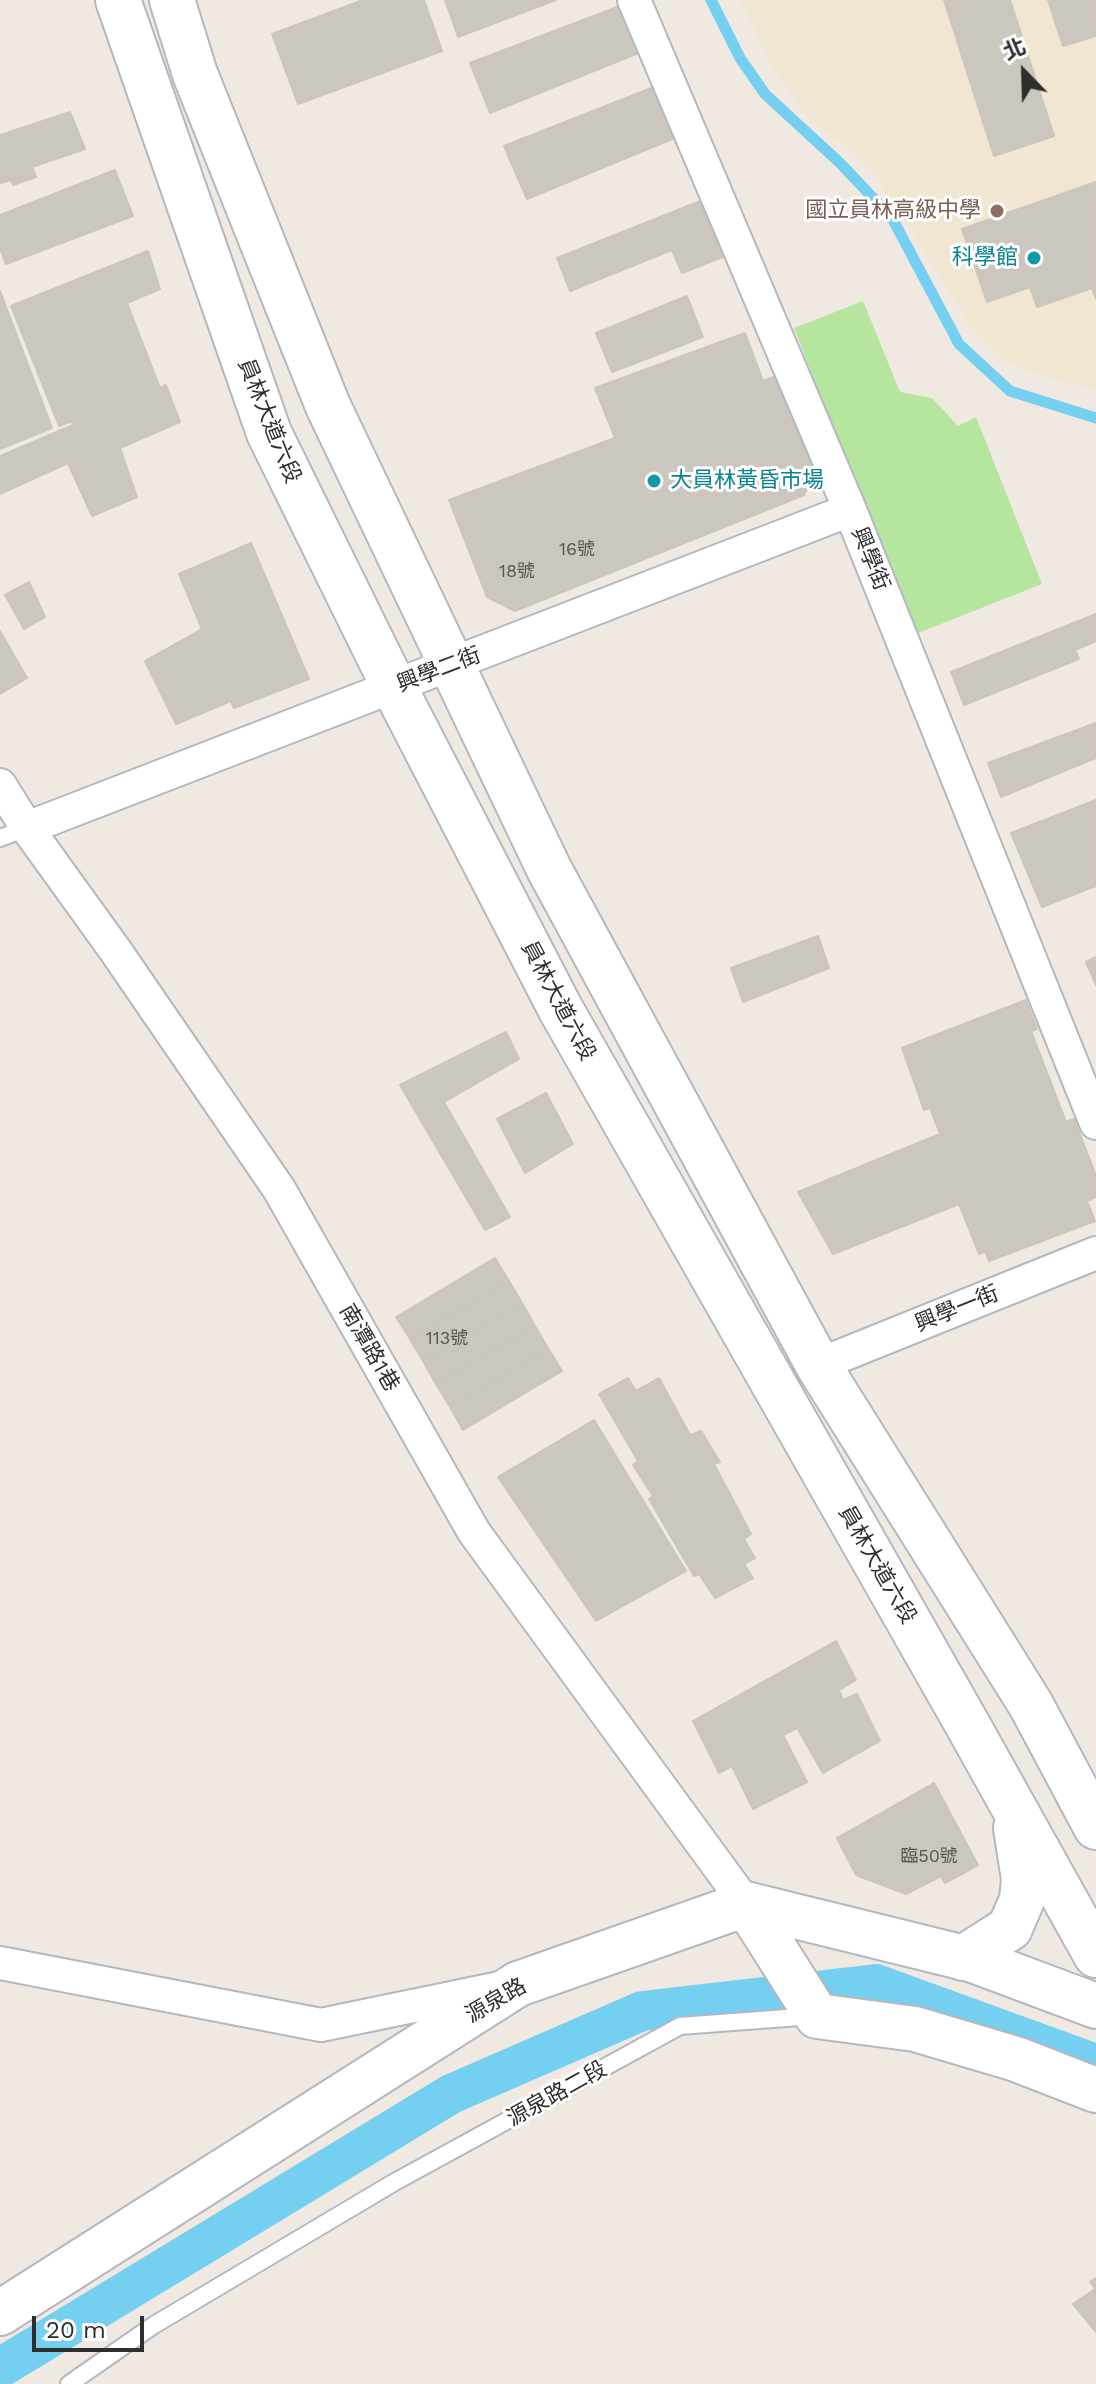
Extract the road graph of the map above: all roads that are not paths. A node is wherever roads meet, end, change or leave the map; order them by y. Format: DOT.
graph roads {
  1 [pos="118,0"];
  2 [pos="172,0"];
  3 [pos="634,0"];
  4 [pos="850,510"];
  5 [pos="452,664"];
  6 [pos="394,687"];
  7 [pos="0,785"];
  8 [pos="14,833"];
  9 [pos="1096,1123"];
  10 [pos="1096,1253"];
  11 [pos="818,1365"];
  12 [pos="1013,1806"];
  13 [pos="1096,1827"];
  14 [pos="746,1904"];
  15 [pos="1096,1955"];
  16 [pos="963,1958"];
  17 [pos="0,1963"];
  18 [pos="518,1984"];
  19 [pos="1096,2006"];
  20 [pos="817,2016"];
  21 [pos="1096,2090"];
  22 [pos="0,2313"];
  23 [pos="69,2384"];
  1 -- 6 [label="main road, 員林大道六段"];
  2 -- 5 [label="main road"];
  3 -- 4 [label="street, 興學街"];
  4 -- 5 [label="street, 興學二街"];
  4 -- 9 [label="street, 興學街"];
  5 -- 6 [label="street, 興學二街"];
  5 -- 11 [label="main road"];
  6 -- 8 [label="street, 興學二街"];
  6 -- 12 [label="main road, 員林大道六段"];
  7 -- 8 [label="street, 南潭路1巷"];
  8 -- 14 [label="street, 南潭路1巷"];
  10 -- 11 [label="street, 興學一街"];
  11 -- 13 [label="main road"];
  12 -- 15 [label="main road, 員林大道六段"];
  12 -- 16 [label="main road"];
  14 -- 16 [label="main road"];
  14 -- 18 [label="main road, 源泉路"];
  14 -- 20 [label="main road"];
  16 -- 19 [label="main road"];
  17 -- 18 [label="street"];
  18 -- 22 [label="main road, 源泉路"];
  20 -- 21 [label="main road, 源泉路二段"];
  20 -- 23 [label="lane, 源泉路二段"];
}
